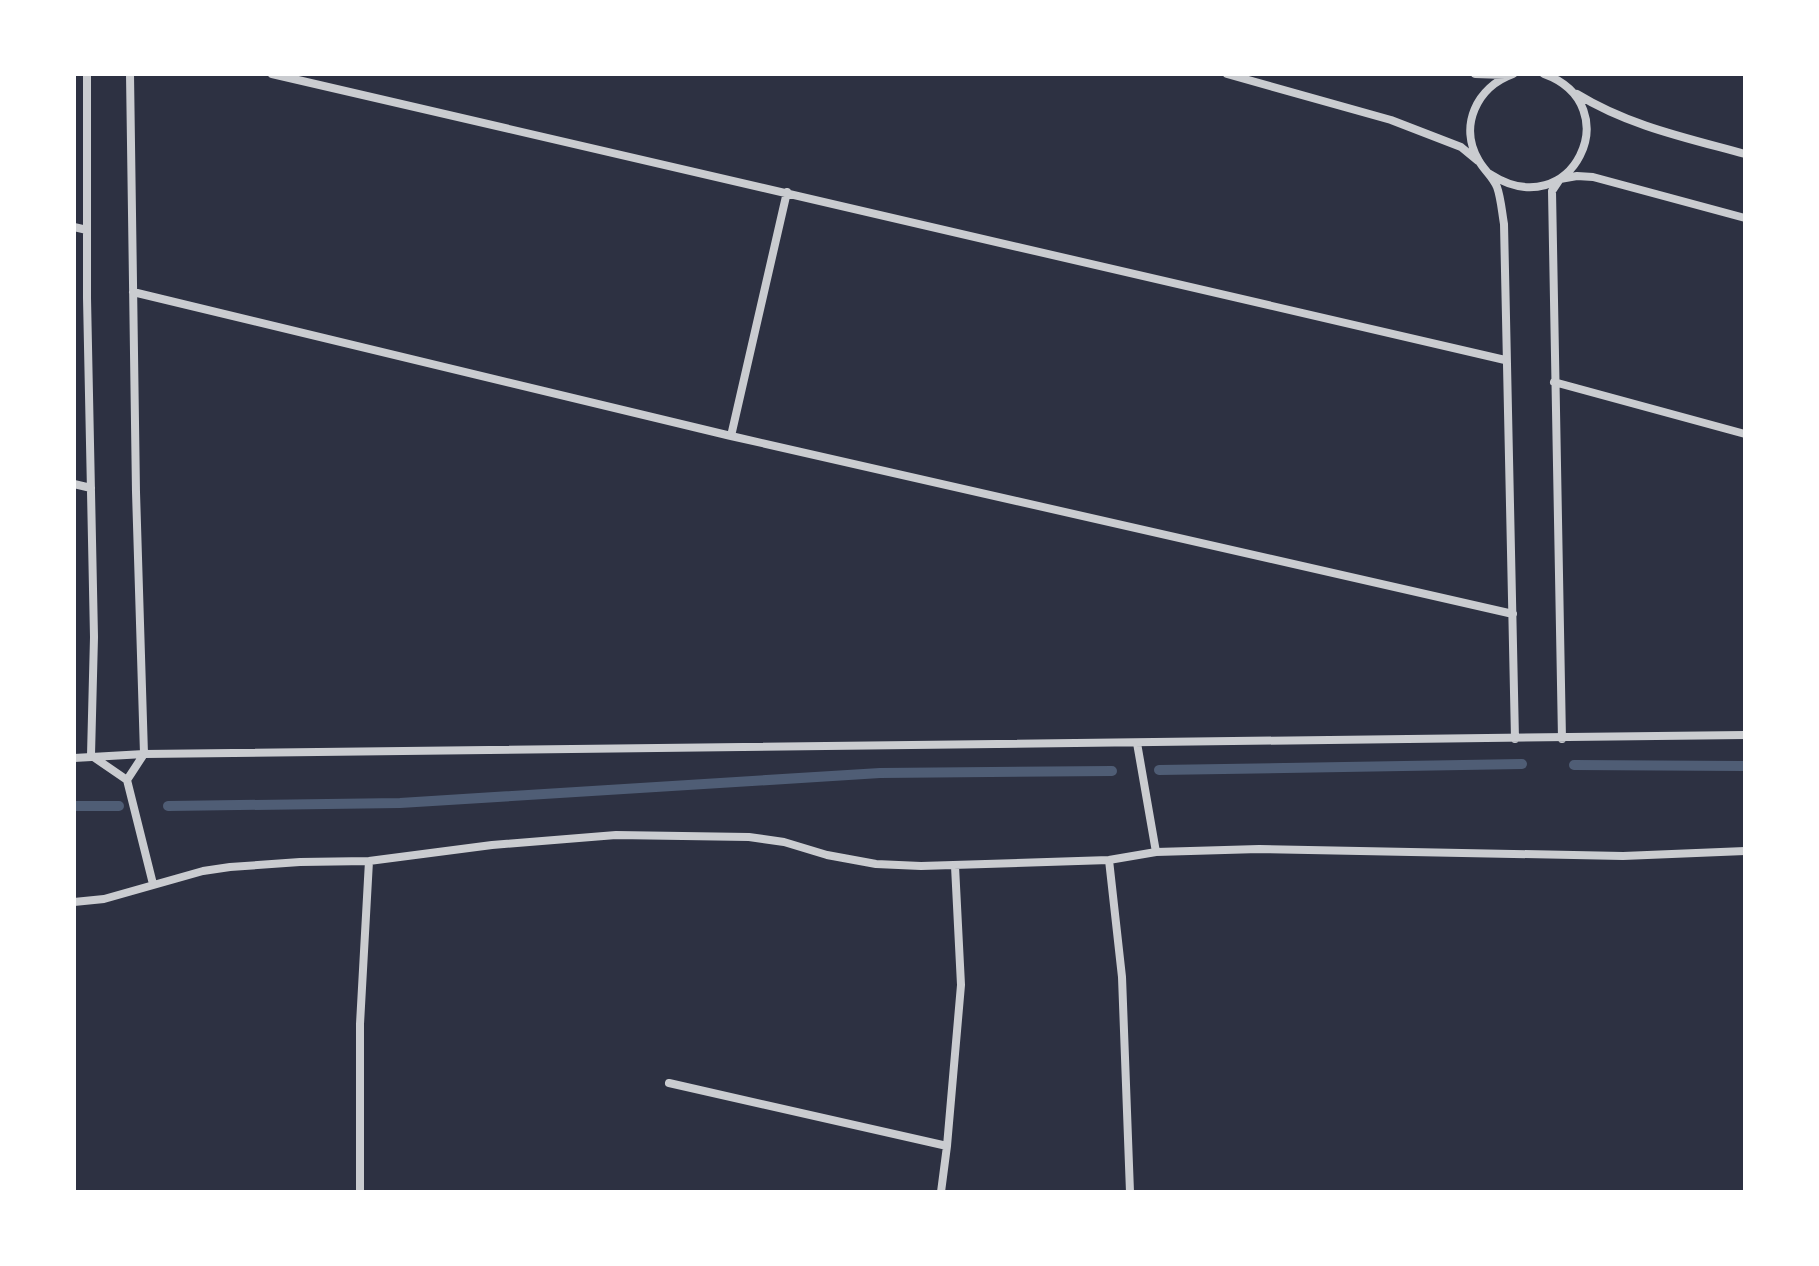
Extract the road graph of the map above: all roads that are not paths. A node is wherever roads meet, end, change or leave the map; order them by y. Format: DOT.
graph roads {
  1 [pos="87,74"];
  2 [pos="130,74"];
  3 [pos="272,74"];
  4 [pos="1227,74"];
  5 [pos="1475,74"];
  6 [pos="1512,74"];
  7 [pos="1544,74"];
  8 [pos="1573,92"];
  9 [pos="1745,154"];
  10 [pos="1479,162"];
  11 [pos="1489,174"];
  12 [pos="1560,179"];
  13 [pos="787,192"];
  14 [pos="1745,218"];
  15 [pos="74,227"];
  16 [pos="87,230"];
  17 [pos="133,292"];
  18 [pos="1505,360"];
  19 [pos="1554,382"];
  20 [pos="1745,434"];
  21 [pos="731,436"];
  22 [pos="74,484"];
  23 [pos="91,488"];
  24 [pos="1513,614"];
  25 [pos="1745,735"];
  26 [pos="1515,739"];
  27 [pos="1562,739"];
  28 [pos="1137,743"];
  29 [pos="144,754"];
  30 [pos="91,755"];
  31 [pos="74,758"];
  32 [pos="127,780"];
  33 [pos="1745,851"];
  34 [pos="1156,852"];
  35 [pos="1109,860"];
  36 [pos="369,861"];
  37 [pos="955,866"];
  38 [pos="153,884"];
  39 [pos="74,902"];
  40 [pos="669,1083"];
  41 [pos="947,1146"];
  42 [pos="360,1192"];
  43 [pos="941,1192"];
  44 [pos="1130,1192"];
  1 -- 16 [label="street"];
  2 -- 17 [label="street"];
  3 -- 13 [label="street"];
  4 -- 10 [label="street"];
  5 -- 6 [label="street"];
  6 -- 10 [label="street"];
  7 -- 8 [label="street"];
  8 -- 9 [label="street"];
  8 -- 12 [label="street"];
  10 -- 11 [label="street"];
  11 -- 12 [label="street"];
  11 -- 18 [label="street"];
  12 -- 14 [label="street"];
  12 -- 19 [label="street"];
  13 -- 18 [label="street"];
  13 -- 21 [label="street"];
  15 -- 16 [label="street"];
  16 -- 23 [label="street"];
  17 -- 21 [label="street"];
  17 -- 29 [label="street"];
  18 -- 24 [label="street"];
  19 -- 20 [label="street"];
  19 -- 27 [label="street"];
  21 -- 24 [label="street"];
  22 -- 23 [label="street"];
  23 -- 30 [label="street"];
  24 -- 26 [label="street"];
  25 -- 27 [label="street"];
  26 -- 27 [label="street"];
  26 -- 28 [label="street"];
  28 -- 29 [label="street"];
  28 -- 34 [label="street"];
  29 -- 30 [label="street"];
  29 -- 32 [label="street"];
  30 -- 31 [label="street"];
  30 -- 32 [label="street"];
  32 -- 38 [label="street"];
  33 -- 34 [label="street"];
  34 -- 35 [label="street"];
  35 -- 37 [label="street"];
  35 -- 44 [label="street"];
  36 -- 37 [label="street"];
  36 -- 38 [label="street"];
  36 -- 42 [label="street"];
  37 -- 41 [label="street"];
  38 -- 39 [label="street"];
  40 -- 41 [label="street"];
  41 -- 43 [label="street"];
}
